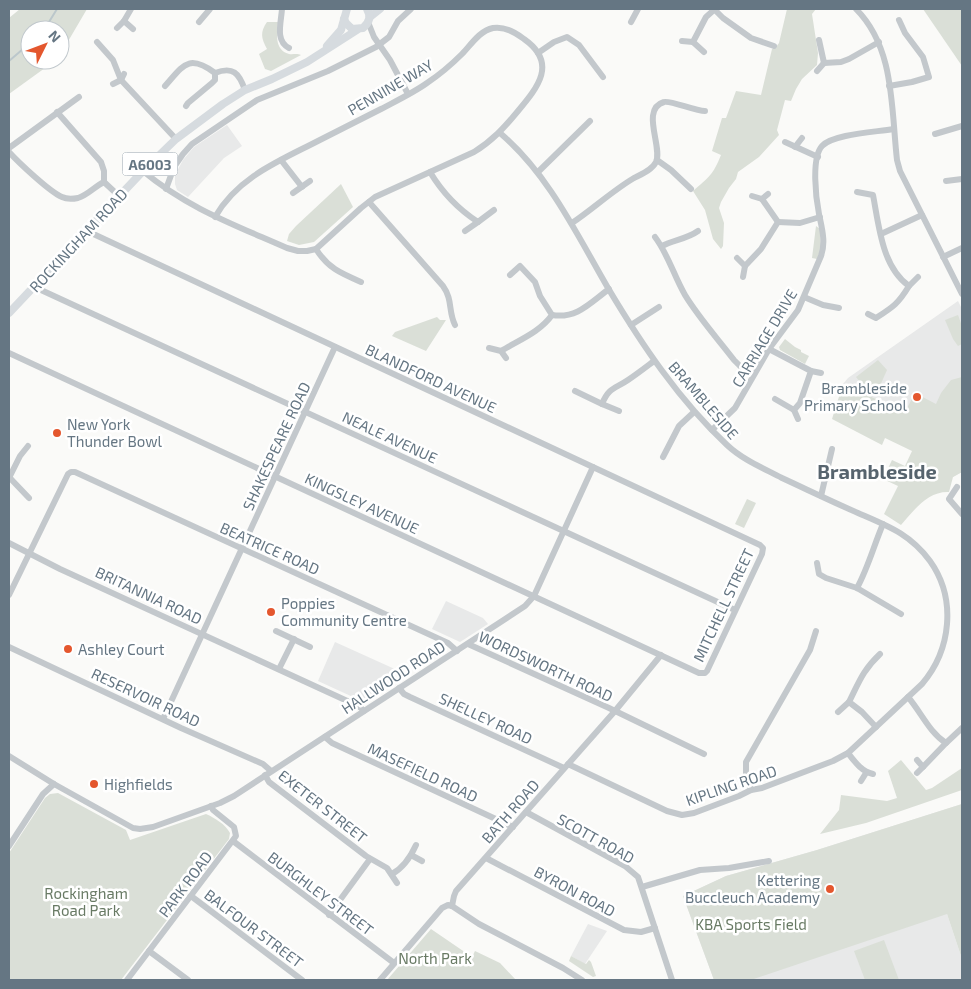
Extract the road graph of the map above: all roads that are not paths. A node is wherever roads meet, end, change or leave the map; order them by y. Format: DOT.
graph roads {
  1 [pos="130,9"];
  2 [pos="210,9"];
  3 [pos="282,9"];
  4 [pos="367,9"];
  5 [pos="380,9"];
  6 [pos="411,9"];
  7 [pos="638,9"];
  8 [pos="714,9"];
  9 [pos="856,9"];
  10 [pos="345,12"];
  11 [pos="369,20"];
  12 [pos="899,20"];
  13 [pos="124,21"];
  14 [pos="200,22"];
  15 [pos="630,22"];
  16 [pos="117,28"];
  17 [pos="133,29"];
  18 [pos="358,29"];
  19 [pos="374,37"];
  20 [pos="819,40"];
  21 [pos="682,41"];
  22 [pos="97,42"];
  23 [pos="693,42"];
  24 [pos="879,42"];
  25 [pos="380,45"];
  26 [pos="774,46"];
  27 [pos="289,48"];
  28 [pos="704,52"];
  29 [pos="538,53"];
  30 [pos="321,54"];
  31 [pos="824,63"];
  32 [pos="817,71"];
  33 [pos="215,73"];
  34 [pos="122,77"];
  35 [pos="603,77"];
  36 [pos="113,84"];
  37 [pos="165,86"];
  38 [pos="889,86"];
  39 [pos="245,90"];
  40 [pos="408,94"];
  41 [pos="79,97"];
  42 [pos="186,106"];
  43 [pos="705,111"];
  44 [pos="57,112"];
  45 [pos="578,122"];
  46 [pos="590,122"];
  47 [pos="962,126"];
  48 [pos="584,128"];
  49 [pos="894,129"];
  50 [pos="500,133"];
  51 [pos="935,134"];
  52 [pos="802,138"];
  53 [pos="176,139"];
  54 [pos="785,142"];
  55 [pos="9,148"];
  56 [pos="795,148"];
  57 [pos="9,152"];
  58 [pos="818,157"];
  59 [pos="281,160"];
  60 [pos="656,160"];
  61 [pos="143,171"];
  62 [pos="430,172"];
  63 [pos="538,172"];
  64 [pos="962,179"];
  65 [pos="310,181"];
  66 [pos="946,181"];
  67 [pos="104,182"];
  68 [pos="614,182"];
  69 [pos="302,186"];
  70 [pos="618,188"];
  71 [pos="691,188"];
  72 [pos="877,188"];
  73 [pos="166,189"];
  74 [pos="857,192"];
  75 [pos="292,193"];
  76 [pos="768,194"];
  77 [pos="873,195"];
  78 [pos="119,196"];
  79 [pos="752,196"];
  80 [pos="762,199"];
  81 [pos="369,202"];
  82 [pos="494,210"];
  83 [pos="922,215"];
  84 [pos="215,217"];
  85 [pos="820,217"];
  86 [pos="478,222"];
  87 [pos="778,222"];
  88 [pos="572,224"];
  89 [pos="87,231"];
  90 [pos="465,231"];
  91 [pos="698,231"];
  92 [pos="881,234"];
  93 [pos="655,237"];
  94 [pos="662,246"];
  95 [pos="962,248"];
  96 [pos="316,249"];
  97 [pos="943,257"];
  98 [pos="737,258"];
  99 [pos="745,266"];
  100 [pos="510,275"];
  101 [pos="743,277"];
  102 [pos="918,277"];
  103 [pos="361,282"];
  104 [pos="35,286"];
  105 [pos="909,286"];
  106 [pos="609,289"];
  107 [pos="962,294"];
  108 [pos="804,297"];
  109 [pos="659,307"];
  110 [pos="839,308"];
  111 [pos="9,313"];
  112 [pos="868,314"];
  113 [pos="552,315"];
  114 [pos="455,325"];
  115 [pos="630,325"];
  116 [pos="335,347"];
  117 [pos="489,348"];
  118 [pos="769,349"];
  119 [pos="501,351"];
  120 [pos="9,353"];
  121 [pos="506,358"];
  122 [pos="654,361"];
  123 [pos="811,370"];
  124 [pos="821,373"];
  125 [pos="754,374"];
  126 [pos="575,391"];
  127 [pos="775,399"];
  128 [pos="602,404"];
  129 [pos="794,410"];
  130 [pos="305,412"];
  131 [pos="619,412"];
  132 [pos="694,412"];
  133 [pos="798,419"];
  134 [pos="712,430"];
  135 [pos="28,446"];
  136 [pos="832,449"];
  137 [pos="663,457"];
  138 [pos="593,467"];
  139 [pos="275,476"];
  140 [pos="9,477"];
  141 [pos="957,487"];
  142 [pos="821,496"];
  143 [pos="29,498"];
  144 [pos="962,514"];
  145 [pos="883,524"];
  146 [pos="564,531"];
  147 [pos="9,543"];
  148 [pos="763,548"];
  149 [pos="242,550"];
  150 [pos="29,554"];
  151 [pos="817,563"];
  152 [pos="857,588"];
  153 [pos="9,595"];
  154 [pos="534,596"];
  155 [pos="735,610"];
  156 [pos="901,614"];
  157 [pos="276,631"];
  158 [pos="816,631"];
  159 [pos="203,634"];
  160 [pos="294,639"];
  161 [pos="468,644"];
  162 [pos="9,647"];
  163 [pos="310,647"];
  164 [pos="457,651"];
  165 [pos="880,654"];
  166 [pos="661,655"];
  167 [pos="279,669"];
  168 [pos="705,673"];
  169 [pos="399,688"];
  170 [pos="908,697"];
  171 [pos="849,702"];
  172 [pos="364,711"];
  173 [pos="615,711"];
  174 [pos="838,712"];
  175 [pos="163,719"];
  176 [pos="876,727"];
  177 [pos="962,728"];
  178 [pos="325,736"];
  179 [pos="946,742"];
  180 [pos="848,753"];
  181 [pos="704,754"];
  182 [pos="9,756"];
  183 [pos="917,760"];
  184 [pos="566,766"];
  185 [pos="924,767"];
  186 [pos="271,771"];
  187 [pos="917,773"];
  188 [pos="264,776"];
  189 [pos="861,781"];
  190 [pos="54,784"];
  191 [pos="751,790"];
  192 [pos="211,806"];
  193 [pos="526,812"];
  194 [pos="513,827"];
  195 [pos="233,842"];
  196 [pos="416,845"];
  197 [pos="9,846"];
  198 [pos="411,855"];
  199 [pos="368,857"];
  200 [pos="486,858"];
  201 [pos="422,861"];
  202 [pos="770,861"];
  203 [pos="392,874"];
  204 [pos="397,883"];
  205 [pos="642,887"];
  206 [pos="191,896"];
  207 [pos="452,906"];
  208 [pos="329,915"];
  209 [pos="655,928"];
  210 [pos="149,951"];
  211 [pos="394,963"];
  212 [pos="127,980"];
  213 [pos="188,980"];
  214 [pos="302,980"];
  215 [pos="380,980"];
  216 [pos="582,980"];
  217 [pos="672,980"];
  1 -- 13 [label="street"];
  2 -- 14 [label="street"];
  3 -- 27 [label="street"];
  4 -- 11 [label="main road"];
  5 -- 11 [label="main road"];
  6 -- 25 [label="street"];
  7 -- 15 [label="street"];
  8 -- 23 [label="street"];
  8 -- 26 [label="street"];
  9 -- 24 [label="street"];
  10 -- 18 [label="main road"];
  10 -- 30 [label="main road, ROCKINGHAM ROAD / A6003"];
  11 -- 18 [label="main road, ROCKINGHAM ROAD"];
  11 -- 19 [label="street"];
  12 -- 38 [label="street"];
  13 -- 16 [label="street"];
  13 -- 17 [label="street"];
  18 -- 19 [label="street"];
  18 -- 30 [label="main road, ROCKINGHAM ROAD / A6003"];
  19 -- 25 [label="street"];
  20 -- 31 [label="street"];
  21 -- 23 [label="street"];
  22 -- 34 [label="street"];
  23 -- 28 [label="street"];
  24 -- 31 [label="street"];
  24 -- 38 [label="street"];
  25 -- 40 [label="street"];
  25 -- 73 [label="street"];
  29 -- 35 [label="street"];
  29 -- 40 [label="street, PENNINE WAY"];
  29 -- 50 [label="street"];
  30 -- 39 [label="main road, ROCKINGHAM ROAD / A6003"];
  31 -- 32 [label="street"];
  33 -- 37 [label="street"];
  33 -- 39 [label="street"];
  33 -- 42 [label="street"];
  34 -- 36 [label="street"];
  34 -- 53 [label="street"];
  38 -- 49 [label="street"];
  39 -- 53 [label="main road, ROCKINGHAM ROAD / A6003"];
  40 -- 59 [label="street, PENNINE WAY"];
  41 -- 44 [label="street"];
  43 -- 60 [label="street"];
  44 -- 55 [label="street"];
  44 -- 67 [label="street"];
  45 -- 48 [label="street"];
  46 -- 48 [label="street"];
  47 -- 51 [label="street"];
  48 -- 63 [label="street"];
  49 -- 58 [label="street"];
  49 -- 83 [label="street"];
  50 -- 62 [label="street"];
  50 -- 63 [label="street, BRAMBLESIDE"];
  52 -- 56 [label="street"];
  53 -- 61 [label="main road, ROCKINGHAM ROAD / A6003"];
  54 -- 56 [label="street"];
  56 -- 58 [label="street"];
  57 -- 67 [label="street"];
  58 -- 85 [label="street, CARRIAGE DRIVE"];
  59 -- 69 [label="street"];
  59 -- 84 [label="street, PENNINE WAY"];
  60 -- 70 [label="street"];
  60 -- 71 [label="street"];
  61 -- 73 [label="street"];
  61 -- 78 [label="main road, ROCKINGHAM ROAD / A6003"];
  62 -- 81 [label="street"];
  62 -- 86 [label="street"];
  63 -- 88 [label="street, BRAMBLESIDE"];
  64 -- 66 [label="street"];
  65 -- 69 [label="street"];
  67 -- 78 [label="street"];
  68 -- 70 [label="street"];
  69 -- 75 [label="street"];
  70 -- 88 [label="street"];
  72 -- 77 [label="street"];
  73 -- 84 [label="street"];
  74 -- 77 [label="street"];
  76 -- 80 [label="street"];
  77 -- 92 [label="street"];
  78 -- 89 [label="main road, ROCKINGHAM ROAD / A6003"];
  79 -- 80 [label="street"];
  80 -- 87 [label="street"];
  81 -- 96 [label="street"];
  81 -- 114 [label="street"];
  82 -- 86 [label="street"];
  83 -- 92 [label="street"];
  83 -- 97 [label="street"];
  84 -- 96 [label="street"];
  85 -- 87 [label="street"];
  85 -- 108 [label="street, CARRIAGE DRIVE"];
  86 -- 90 [label="street"];
  87 -- 99 [label="street"];
  88 -- 106 [label="street, BRAMBLESIDE"];
  89 -- 104 [label="main road, ROCKINGHAM ROAD / A6003"];
  89 -- 116 [label="street, BLANDFORD AVENUE"];
  91 -- 94 [label="street"];
  92 -- 105 [label="street"];
  93 -- 94 [label="street"];
  94 -- 125 [label="street"];
  95 -- 97 [label="street"];
  96 -- 103 [label="street"];
  97 -- 107 [label="street"];
  98 -- 99 [label="street"];
  99 -- 101 [label="street"];
  100 -- 113 [label="street"];
  102 -- 105 [label="street"];
  104 -- 111 [label="main road, ROCKINGHAM ROAD / A6003"];
  104 -- 130 [label="street, NEALE AVENUE"];
  105 -- 112 [label="street"];
  106 -- 113 [label="street"];
  106 -- 115 [label="street, BRAMBLESIDE"];
  108 -- 110 [label="street"];
  108 -- 118 [label="street, CARRIAGE DRIVE"];
  109 -- 115 [label="street"];
  113 -- 119 [label="street"];
  115 -- 122 [label="street, BRAMBLESIDE"];
  116 -- 130 [label="street, SHAKESPEARE ROAD"];
  116 -- 138 [label="street, BLANDFORD AVENUE"];
  117 -- 119 [label="street"];
  118 -- 123 [label="street"];
  118 -- 125 [label="street, CARRIAGE DRIVE"];
  119 -- 121 [label="street"];
  120 -- 139 [label="street, KINGSLEY AVENUE"];
  122 -- 128 [label="street"];
  122 -- 132 [label="street, BRAMBLESIDE"];
  123 -- 124 [label="street"];
  123 -- 129 [label="street"];
  125 -- 134 [label="street, CARRIAGE DRIVE"];
  126 -- 128 [label="street"];
  127 -- 129 [label="street"];
  128 -- 131 [label="street"];
  129 -- 133 [label="street"];
  130 -- 139 [label="street, SHAKESPEARE ROAD"];
  130 -- 146 [label="street, NEALE AVENUE"];
  132 -- 134 [label="street, BRAMBLESIDE"];
  132 -- 137 [label="street"];
  134 -- 142 [label="street, BRAMBLESIDE"];
  135 -- 140 [label="street"];
  136 -- 142 [label="street"];
  138 -- 146 [label="street, HALLWOOD ROAD"];
  138 -- 148 [label="street, BLANDFORD AVENUE"];
  139 -- 149 [label="street, SHAKESPEARE ROAD"];
  139 -- 154 [label="street, KINGSLEY AVENUE"];
  140 -- 143 [label="street"];
  141 -- 144 [label="street"];
  142 -- 145 [label="street, BRAMBLESIDE"];
  145 -- 152 [label="street"];
  145 -- 170 [label="street, BRAMBLESIDE"];
  146 -- 154 [label="street, HALLWOOD ROAD"];
  146 -- 155 [label="street, NEALE AVENUE"];
  147 -- 150 [label="street, BRITANNIA ROAD"];
  148 -- 155 [label="street, MITCHELL STREET"];
  149 -- 150 [label="street, BEATRICE ROAD"];
  149 -- 159 [label="street, SHAKESPEARE ROAD"];
  149 -- 164 [label="street, BEATRICE ROAD"];
  150 -- 153 [label="street"];
  150 -- 159 [label="street, BRITANNIA ROAD"];
  151 -- 152 [label="street"];
  152 -- 156 [label="street"];
  154 -- 161 [label="street, HALLWOOD ROAD"];
  154 -- 166 [label="street, KINGSLEY AVENUE"];
  155 -- 168 [label="street, MITCHELL STREET"];
  157 -- 160 [label="street"];
  158 -- 191 [label="street"];
  159 -- 167 [label="street, BRITANNIA ROAD"];
  159 -- 175 [label="street, SHAKESPEARE ROAD"];
  160 -- 163 [label="street"];
  160 -- 167 [label="street"];
  161 -- 164 [label="street, HALLWOOD ROAD"];
  161 -- 173 [label="street, WORDSWORTH ROAD"];
  162 -- 175 [label="street, RESERVOIR ROAD"];
  164 -- 169 [label="street, HALLWOOD ROAD"];
  165 -- 171 [label="street"];
  166 -- 168 [label="street, KINGSLEY AVENUE"];
  166 -- 173 [label="street, BATH ROAD"];
  167 -- 172 [label="street, BRITANNIA ROAD"];
  169 -- 172 [label="street, HALLWOOD ROAD"];
  169 -- 184 [label="street, SHELLEY ROAD"];
  170 -- 176 [label="street, BRAMBLESIDE"];
  170 -- 179 [label="street"];
  171 -- 174 [label="street"];
  171 -- 176 [label="street"];
  172 -- 178 [label="street, HALLWOOD ROAD"];
  173 -- 181 [label="street, WORDSWORTH ROAD"];
  173 -- 184 [label="street, BATH ROAD"];
  175 -- 186 [label="street, RESERVOIR ROAD"];
  176 -- 180 [label="street, BRAMBLESIDE"];
  177 -- 179 [label="street"];
  178 -- 186 [label="street, HALLWOOD ROAD"];
  178 -- 194 [label="street, MASEFIELD ROAD"];
  179 -- 185 [label="street"];
  180 -- 189 [label="street"];
  180 -- 191 [label="street, KIPLING ROAD"];
  182 -- 190 [label="street"];
  183 -- 185 [label="street"];
  184 -- 191 [label="street, KIPLING ROAD"];
  184 -- 193 [label="street, BATH ROAD"];
  185 -- 187 [label="street"];
  186 -- 188 [label="street, HALLWOOD ROAD"];
  188 -- 192 [label="street, HALLWOOD ROAD"];
  188 -- 199 [label="street, EXETER STREET"];
  190 -- 192 [label="street, HALLWOOD ROAD"];
  190 -- 197 [label="street"];
  192 -- 195 [label="street"];
  193 -- 194 [label="street, BATH ROAD"];
  193 -- 205 [label="street, SCOTT ROAD"];
  194 -- 200 [label="street, BATH ROAD"];
  195 -- 206 [label="street, PARK ROAD"];
  195 -- 208 [label="street, BURGHLEY STREET"];
  196 -- 198 [label="street"];
  198 -- 201 [label="street"];
  198 -- 203 [label="street"];
  199 -- 203 [label="street, EXETER STREET"];
  199 -- 208 [label="street"];
  200 -- 207 [label="street, BATH ROAD"];
  200 -- 209 [label="street, BYRON ROAD"];
  202 -- 205 [label="street"];
  203 -- 204 [label="street"];
  205 -- 209 [label="street, SCOTT ROAD"];
  206 -- 210 [label="street, PARK ROAD"];
  206 -- 214 [label="street, BALFOUR STREET"];
  207 -- 211 [label="street"];
  207 -- 216 [label="street"];
  208 -- 211 [label="street, BURGHLEY STREET"];
  209 -- 217 [label="street, SCOTT ROAD"];
  210 -- 212 [label="street, PARK ROAD"];
  210 -- 213 [label="street"];
  211 -- 215 [label="street"];
}
